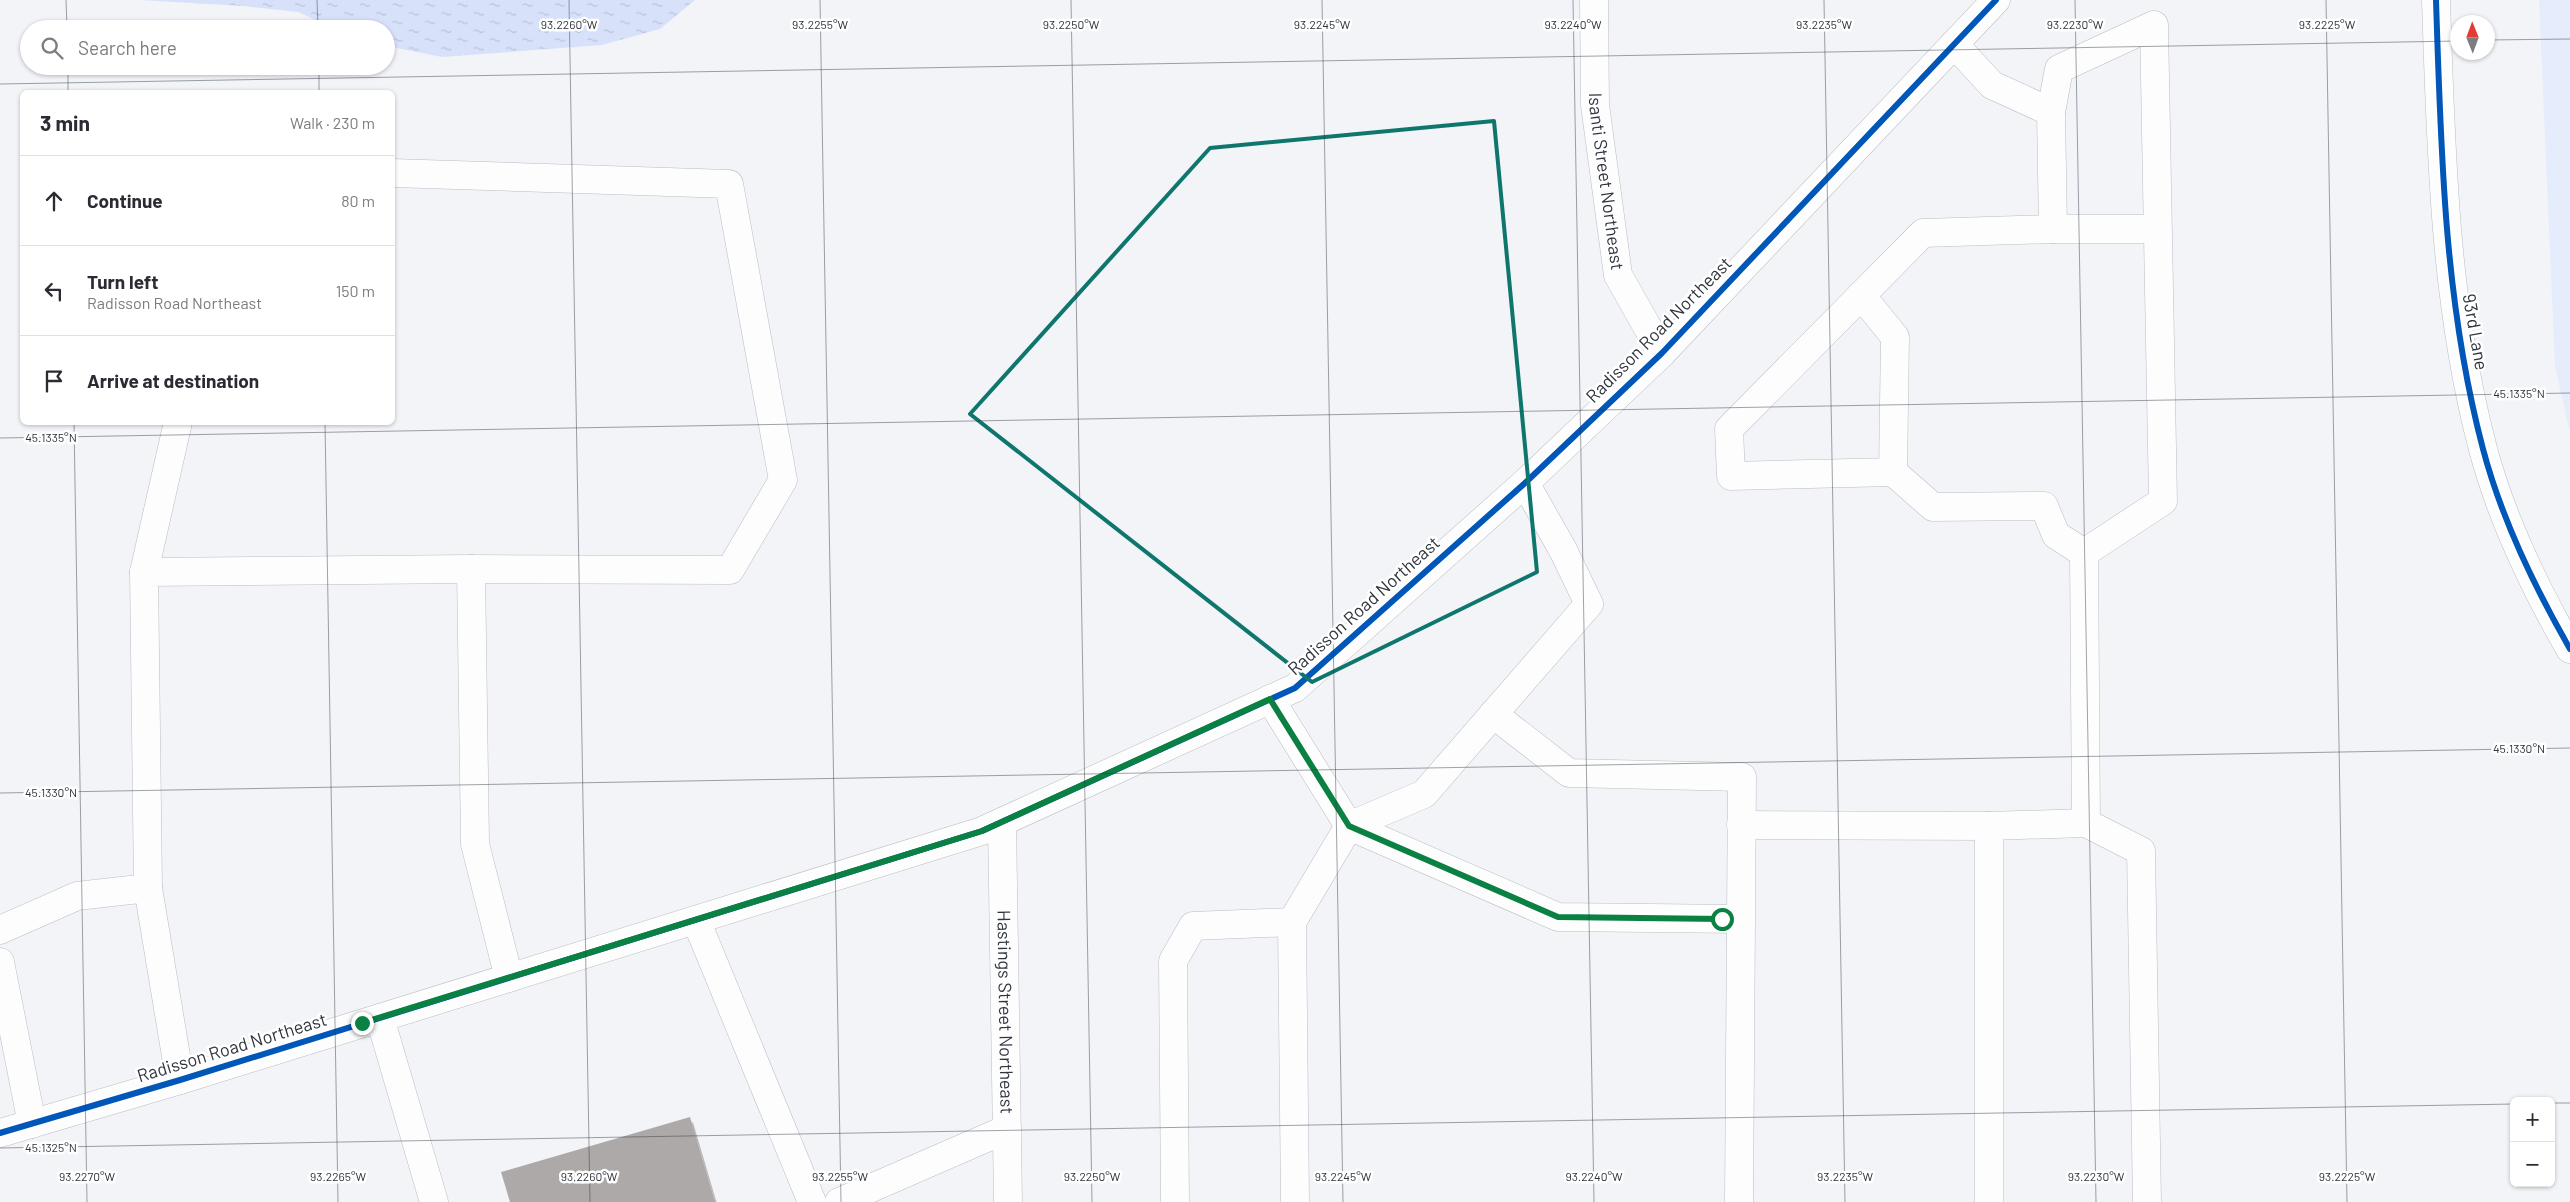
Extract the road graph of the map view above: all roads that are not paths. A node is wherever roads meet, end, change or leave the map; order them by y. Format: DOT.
graph roads {
  1 [pos="1594,0"];
  2 [pos="1996,0"];
  3 [pos="2436,0"];
  4 [pos="1954,44"];
  5 [pos="2051,112"];
  6 [pos="395,173"];
  7 [pos="2053,229"];
  8 [pos="2158,229"];
  9 [pos="1861,295"];
  10 [pos="1662,352"];
  11 [pos="177,425"];
  12 [pos="1893,472"];
  13 [pos="1525,483"];
  14 [pos="2084,553"];
  15 [pos="470,569"];
  16 [pos="144,572"];
  17 [pos="2570,649"];
  18 [pos="1270,699"];
  19 [pos="1493,714"];
  20 [pos="1002,822"];
  21 [pos="2086,823"];
  22 [pos="1741,825"];
  23 [pos="1349,826"];
  24 [pos="1989,826"];
  25 [pos="148,888"];
  26 [pos="696,920"];
  27 [pos="1740,920"];
  28 [pos="1292,922"];
  29 [pos="0,930"];
  30 [pos="0,962"];
  31 [pos="509,978"];
  32 [pos="380,1018"];
  33 [pos="180,1080"];
  34 [pos="32,1124"];
  35 [pos="1007,1129"];
  36 [pos="0,1133"];
  37 [pos="434,1202"];
  38 [pos="812,1202"];
  39 [pos="839,1202"];
  40 [pos="1008,1202"];
  41 [pos="1175,1202"];
  42 [pos="1295,1202"];
  43 [pos="1739,1202"];
  44 [pos="1989,1202"];
  45 [pos="2147,1202"];
  1 -- 10 [label="street, Isanti Street Northeast"];
  2 -- 4 [label="street, Radisson Road Northeast"];
  3 -- 17 [label="street, 93rd Lane"];
  4 -- 5 [label="street"];
  4 -- 10 [label="street, Radisson Road Northeast"];
  5 -- 7 [label="street"];
  5 -- 8 [label="street"];
  6 -- 15 [label="street"];
  7 -- 8 [label="street"];
  7 -- 9 [label="street"];
  8 -- 14 [label="street"];
  9 -- 12 [label="street"];
  9 -- 12 [label="street"];
  10 -- 13 [label="street, Radisson Road Northeast"];
  11 -- 16 [label="street"];
  12 -- 14 [label="street"];
  13 -- 18 [label="street, Radisson Road Northeast"];
  13 -- 19 [label="street"];
  14 -- 21 [label="street"];
  15 -- 16 [label="street"];
  15 -- 31 [label="street"];
  16 -- 25 [label="street"];
  18 -- 20 [label="street, Radisson Road Northeast"];
  18 -- 23 [label="street"];
  19 -- 22 [label="street"];
  19 -- 23 [label="street"];
  20 -- 26 [label="street, Radisson Road Northeast"];
  20 -- 35 [label="street, Hastings Street Northeast"];
  21 -- 24 [label="street"];
  21 -- 45 [label="street"];
  22 -- 24 [label="street"];
  22 -- 27 [label="street"];
  23 -- 27 [label="street"];
  23 -- 28 [label="street"];
  24 -- 44 [label="street"];
  25 -- 29 [label="street"];
  25 -- 33 [label="street"];
  26 -- 31 [label="street, Radisson Road Northeast"];
  26 -- 38 [label="street"];
  27 -- 43 [label="street"];
  28 -- 41 [label="street"];
  28 -- 42 [label="street"];
  30 -- 34 [label="street"];
  31 -- 32 [label="street, Radisson Road Northeast"];
  32 -- 33 [label="street, Radisson Road Northeast"];
  32 -- 37 [label="street"];
  33 -- 34 [label="street, Radisson Road Northeast"];
  34 -- 36 [label="street, Radisson Road Northeast"];
  35 -- 39 [label="street"];
  35 -- 40 [label="street, Hastings Street Northeast"];
}
